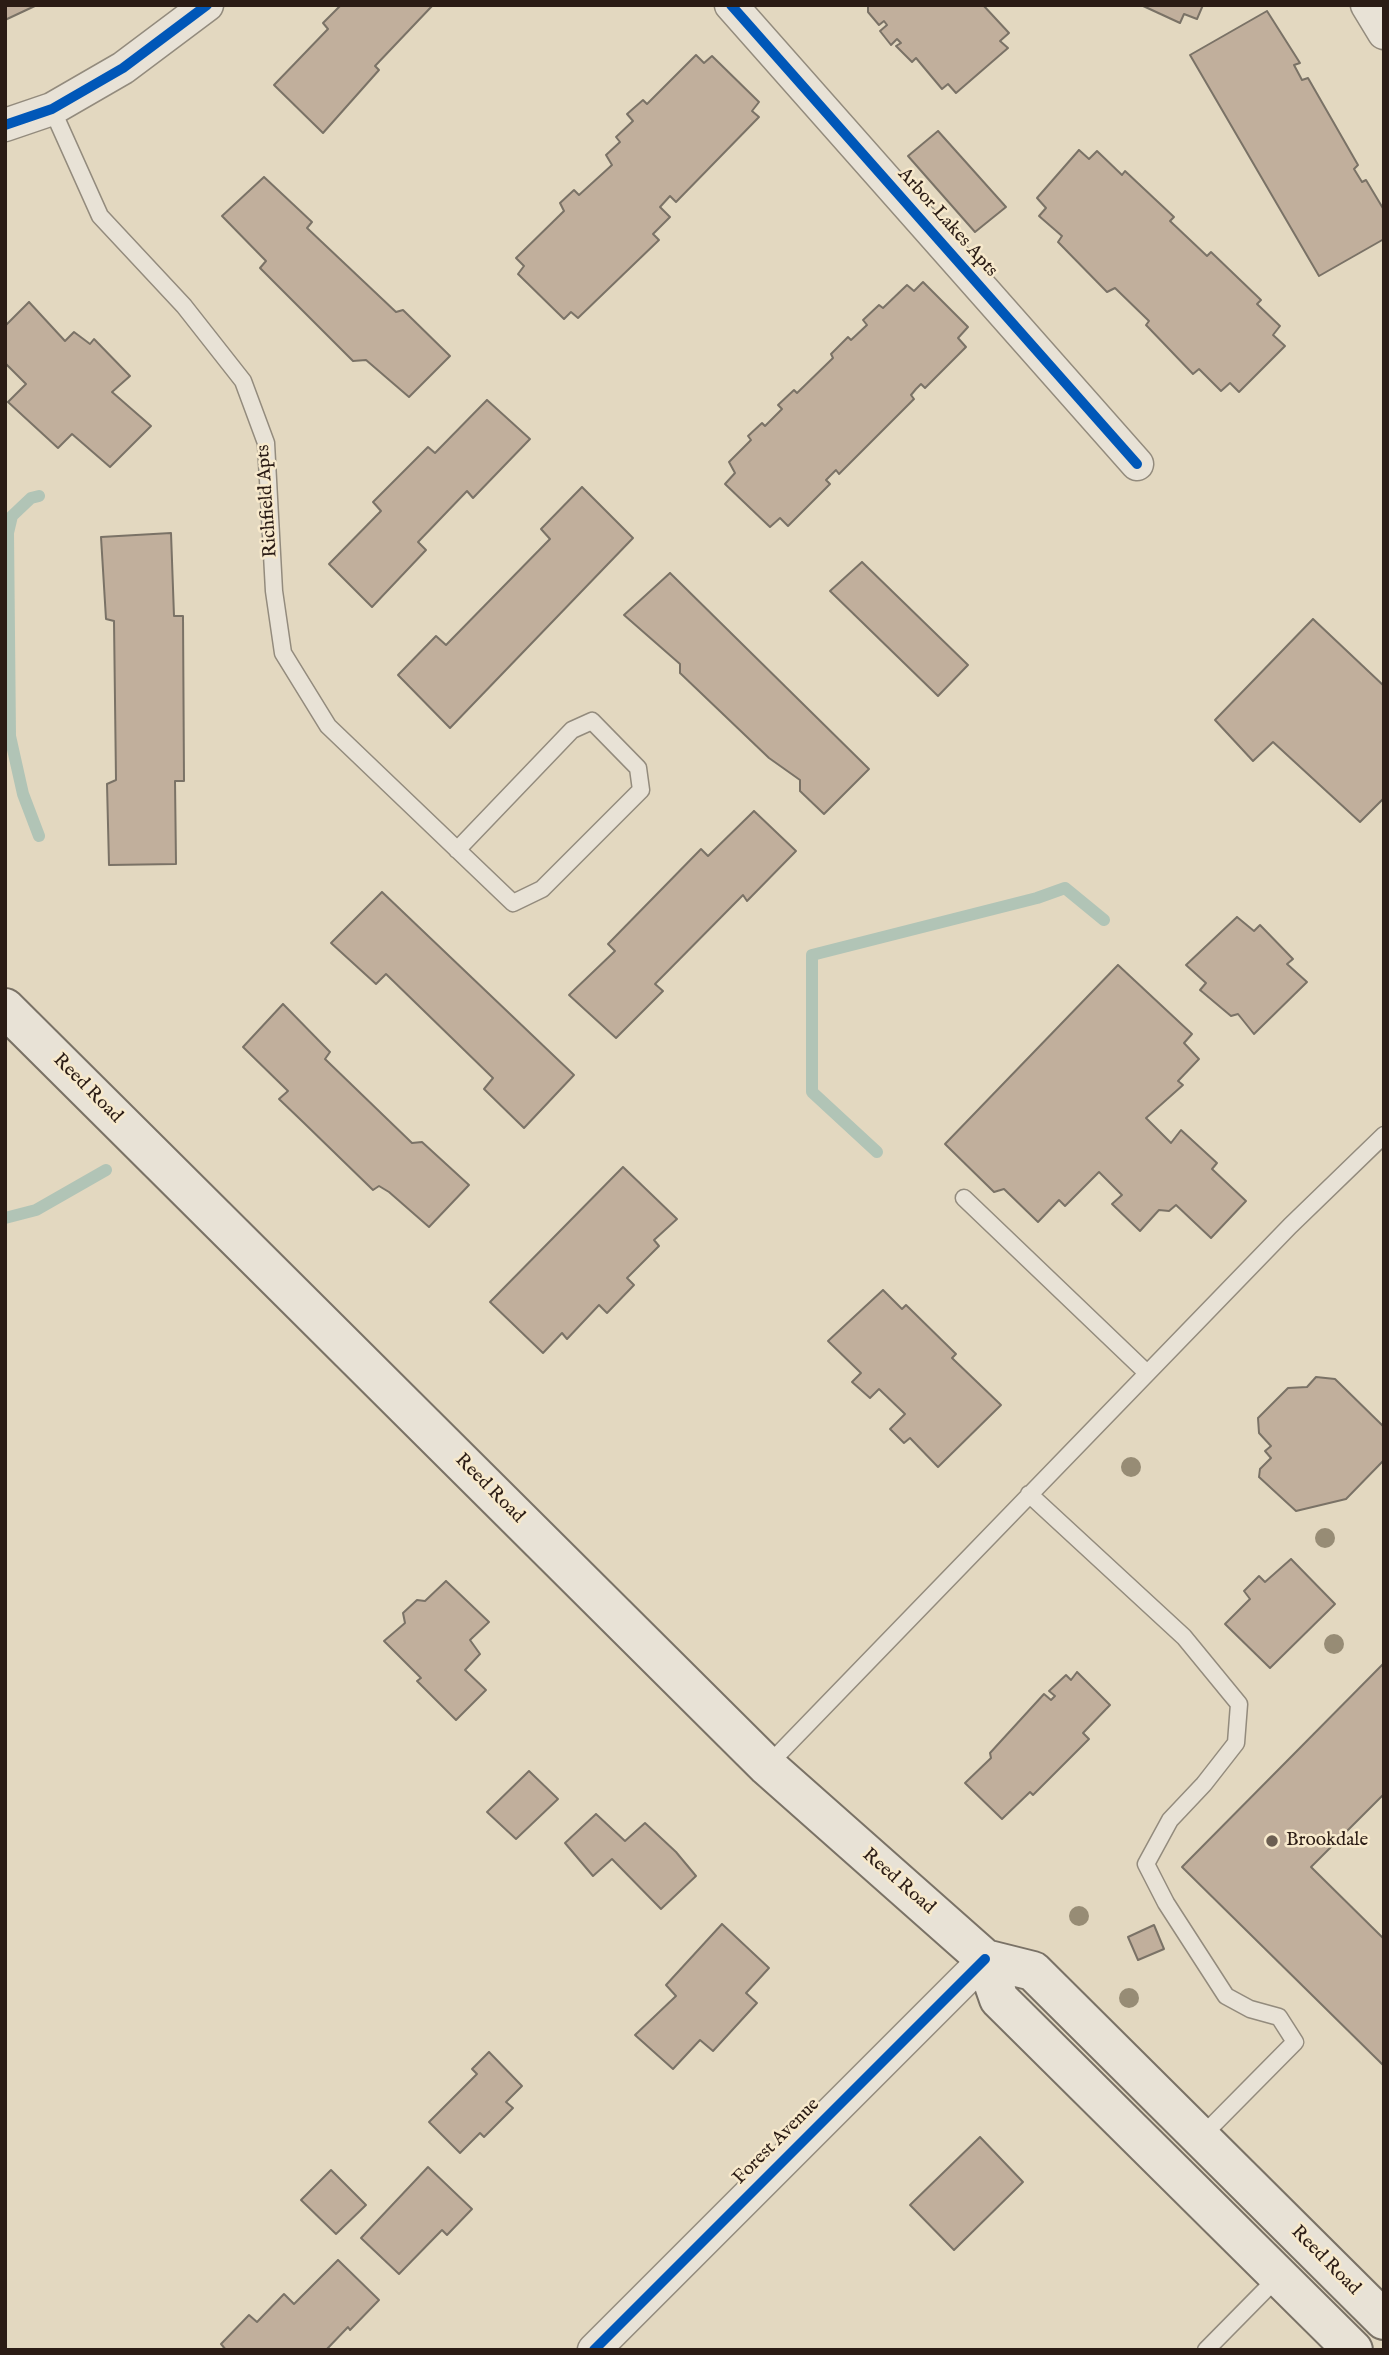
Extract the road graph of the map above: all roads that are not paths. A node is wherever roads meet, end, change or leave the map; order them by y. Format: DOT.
graph roads {
  1 [pos="207,5"];
  2 [pos="731,5"];
  3 [pos="1367,5"];
  4 [pos="1384,33"];
  5 [pos="52,108"];
  6 [pos="5,125"];
  7 [pos="1137,464"];
  8 [pos="457,850"];
  9 [pos="5,1008"];
  10 [pos="1384,1135"];
  11 [pos="964,1198"];
  12 [pos="1147,1373"];
  13 [pos="1029,1494"];
  14 [pos="767,1766"];
  15 [pos="985,1959"];
  16 [pos="1200,2137"];
  17 [pos="1279,2276"];
  18 [pos="1384,2320"];
  19 [pos="594,2350"];
  20 [pos="1206,2350"];
  21 [pos="1353,2350"];
  1 -- 5 [label="street"];
  2 -- 7 [label="street, Arbor Lakes Apts"];
  3 -- 4 [label="street"];
  5 -- 6 [label="street"];
  5 -- 8 [label="lane, Richfield Apts"];
  8 -- 8 [label="lane, Richfield Apts"];
  9 -- 14 [label="main road, Reed Road"];
  10 -- 12 [label="lane"];
  11 -- 12 [label="lane"];
  12 -- 13 [label="lane"];
  13 -- 14 [label="lane"];
  13 -- 16 [label="lane"];
  14 -- 15 [label="main road, Reed Road"];
  15 -- 16 [label="main road, Reed Road"];
  15 -- 17 [label="main road, Reed Road"];
  15 -- 19 [label="street, Forest Avenue"];
  16 -- 18 [label="main road, Reed Road"];
  17 -- 20 [label="lane"];
  17 -- 21 [label="main road, Reed Road"];
}
